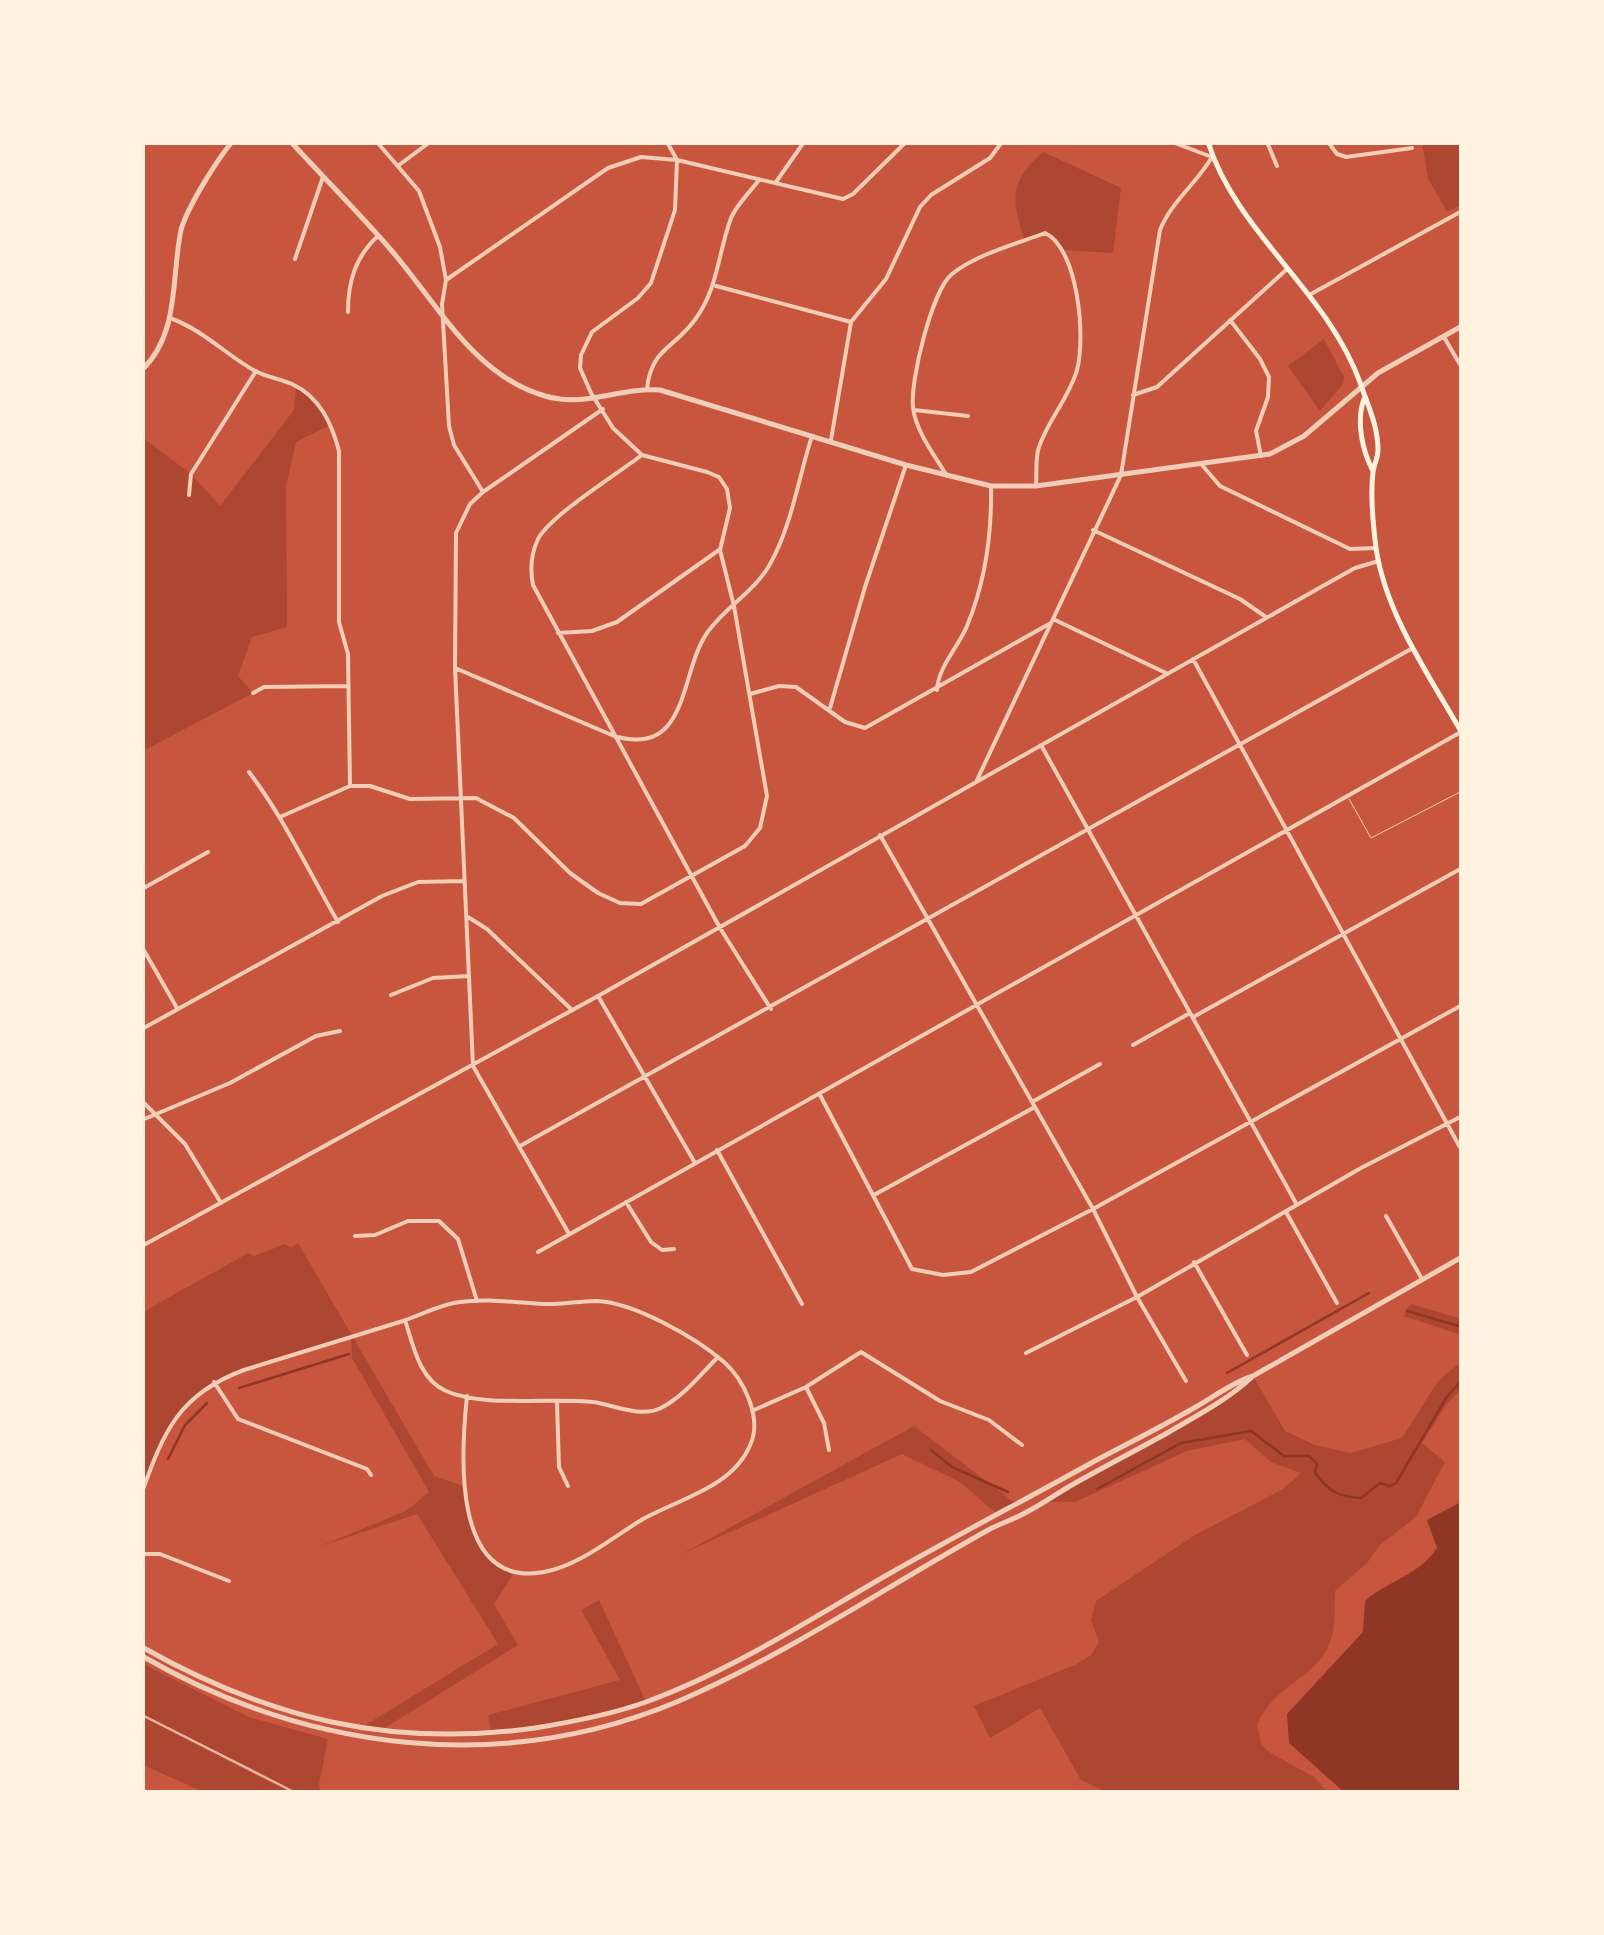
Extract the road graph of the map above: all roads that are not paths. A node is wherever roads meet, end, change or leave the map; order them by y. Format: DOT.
graph roads {
  1 [pos="232,142"];
  2 [pos="291,142"];
  3 [pos="377,142"];
  4 [pos="430,142"];
  5 [pos="667,142"];
  6 [pos="804,142"];
  7 [pos="906,142"];
  8 [pos="1002,142"];
  9 [pos="1172,142"];
  10 [pos="1208,142"];
  11 [pos="1267,142"];
  12 [pos="1328,142"];
  13 [pos="1412,148"];
  14 [pos="1212,157"];
  15 [pos="676,160"];
  16 [pos="399,165"];
  17 [pos="1277,166"];
  18 [pos="323,177"];
  19 [pos="760,180"];
  20 [pos="776,182"];
  21 [pos="1462,211"];
  22 [pos="379,236"];
  23 [pos="295,259"];
  24 [pos="1289,267"];
  25 [pos="446,280"];
  26 [pos="714,286"];
  27 [pos="1311,294"];
  28 [pos="348,312"];
  29 [pos="443,314"];
  30 [pos="170,318"];
  31 [pos="1230,320"];
  32 [pos="851,322"];
  33 [pos="1462,326"];
  34 [pos="1444,336"];
  35 [pos="1462,368"];
  36 [pos="142,370"];
  37 [pos="256,371"];
  38 [pos="1361,386"];
  39 [pos="647,389"];
  40 [pos="1133,396"];
  41 [pos="1364,399"];
  42 [pos="596,400"];
  43 [pos="603,409"];
  44 [pos="912,410"];
  45 [pos="968,416"];
  46 [pos="812,436"];
  47 [pos="831,441"];
  48 [pos="642,455"];
  49 [pos="1261,456"];
  50 [pos="906,464"];
  51 [pos="1202,465"];
  52 [pos="1373,471"];
  53 [pos="1121,475"];
  54 [pos="947,476"];
  55 [pos="991,486"];
  56 [pos="1036,486"];
  57 [pos="484,492"];
  58 [pos="190,495"];
  59 [pos="1093,530"];
  60 [pos="1376,548"];
  61 [pos="720,550"];
  62 [pos="1379,561"];
  63 [pos="734,606"];
  64 [pos="1266,617"];
  65 [pos="1052,621"];
  66 [pos="558,633"];
  67 [pos="1413,648"];
  68 [pos="1193,659"];
  69 [pos="455,668"];
  70 [pos="1167,674"];
  71 [pos="348,686"];
  72 [pos="938,690"];
  73 [pos="252,693"];
  74 [pos="750,694"];
  75 [pos="830,709"];
  76 [pos="1462,732"];
  77 [pos="614,736"];
  78 [pos="1240,744"];
  79 [pos="1041,745"];
  80 [pos="249,772"];
  81 [pos="977,780"];
  82 [pos="350,786"];
  83 [pos="1462,791"];
  84 [pos="460,796"];
  85 [pos="1348,796"];
  86 [pos="280,818"];
  87 [pos="1088,829"];
  88 [pos="1289,830"];
  89 [pos="880,835"];
  90 [pos="208,852"];
  91 [pos="1462,868"];
  92 [pos="693,878"];
  93 [pos="464,880"];
  94 [pos="142,889"];
  95 [pos="1137,916"];
  96 [pos="468,917"];
  97 [pos="927,920"];
  98 [pos="338,922"];
  99 [pos="720,928"];
  100 [pos="1344,932"];
  101 [pos="142,947"];
  102 [pos="469,976"];
  103 [pos="391,995"];
  104 [pos="598,996"];
  105 [pos="1462,1005"];
  106 [pos="977,1006"];
  107 [pos="178,1009"];
  108 [pos="571,1009"];
  109 [pos="770,1009"];
  110 [pos="1192,1015"];
  111 [pos="142,1029"];
  112 [pos="340,1031"];
  113 [pos="1402,1038"];
  114 [pos="1132,1045"];
  115 [pos="1100,1064"];
  116 [pos="473,1066"];
  117 [pos="646,1078"];
  118 [pos="819,1093"];
  119 [pos="142,1101"];
  120 [pos="1033,1104"];
  121 [pos="155,1113"];
  122 [pos="1462,1116"];
  123 [pos="142,1120"];
  124 [pos="1250,1121"];
  125 [pos="1448,1123"];
  126 [pos="520,1146"];
  127 [pos="717,1150"];
  128 [pos="1462,1151"];
  129 [pos="695,1164"];
  130 [pos="874,1196"];
  131 [pos="626,1202"];
  132 [pos="221,1203"];
  133 [pos="1297,1205"];
  134 [pos="1093,1209"];
  135 [pos="1286,1212"];
  136 [pos="1386,1216"];
  137 [pos="569,1232"];
  138 [pos="356,1236"];
  139 [pos="142,1246"];
  140 [pos="674,1249"];
  141 [pos="538,1252"];
  142 [pos="1462,1257"];
  143 [pos="1194,1262"];
  144 [pos="1422,1280"];
  145 [pos="1137,1296"];
  146 [pos="477,1301"];
  147 [pos="1337,1303"];
  148 [pos="802,1304"];
  149 [pos="404,1320"];
  150 [pos="1026,1353"];
  151 [pos="1247,1355"];
  152 [pos="718,1357"];
  153 [pos="1253,1376"];
  154 [pos="1186,1381"];
  155 [pos="214,1382"];
  156 [pos="806,1387"];
  157 [pos="467,1396"];
  158 [pos="557,1403"];
  159 [pos="752,1412"];
  160 [pos="1022,1446"];
  161 [pos="830,1450"];
  162 [pos="371,1475"];
  163 [pos="568,1486"];
  164 [pos="142,1492"];
  165 [pos="142,1554"];
  166 [pos="229,1582"];
  167 [pos="142,1647"];
  168 [pos="142,1656"];
  1 -- 30 [label="street"];
  2 -- 18 [label="street"];
  3 -- 16 [label="street"];
  4 -- 16 [label="street"];
  5 -- 15 [label="street"];
  6 -- 20 [label="street"];
  7 -- 20 [label="street"];
  8 -- 32 [label="street"];
  9 -- 14 [label="street"];
  10 -- 14 [label="main road"];
  11 -- 17 [label="street"];
  12 -- 13 [label="street"];
  14 -- 24 [label="main road"];
  14 -- 40 [label="street"];
  15 -- 19 [label="street"];
  15 -- 25 [label="street"];
  15 -- 42 [label="street"];
  16 -- 25 [label="street"];
  18 -- 22 [label="street"];
  18 -- 23 [label="street"];
  19 -- 20 [label="street"];
  19 -- 26 [label="street"];
  21 -- 27 [label="street"];
  22 -- 28 [label="street"];
  22 -- 29 [label="street"];
  24 -- 27 [label="main road"];
  24 -- 31 [label="street"];
  25 -- 29 [label="street"];
  26 -- 32 [label="street"];
  26 -- 39 [label="street"];
  27 -- 38 [label="main road"];
  29 -- 42 [label="street"];
  29 -- 57 [label="street"];
  30 -- 36 [label="street"];
  30 -- 37 [label="street"];
  31 -- 40 [label="street"];
  31 -- 49 [label="street"];
  32 -- 47 [label="street"];
  33 -- 34 [label="street"];
  34 -- 35 [label="street"];
  34 -- 38 [label="street"];
  37 -- 58 [label="street"];
  37 -- 71 [label="street"];
  38 -- 41 [label="main road"];
  38 -- 49 [label="street"];
  39 -- 42 [label="street"];
  39 -- 46 [label="street"];
  40 -- 53 [label="street"];
  41 -- 52 [label="main road"];
  41 -- 52 [label="main road"];
  42 -- 43 [label="street"];
  43 -- 48 [label="street"];
  43 -- 57 [label="street"];
  44 -- 45 [label="street"];
  44 -- 54 [label="street"];
  44 -- 56 [label="street"];
  46 -- 47 [label="street"];
  46 -- 63 [label="street"];
  47 -- 50 [label="street"];
  48 -- 61 [label="street"];
  48 -- 66 [label="street"];
  49 -- 51 [label="street"];
  50 -- 54 [label="street"];
  50 -- 75 [label="street"];
  51 -- 53 [label="street"];
  51 -- 60 [label="street"];
  52 -- 60 [label="main road"];
  53 -- 56 [label="street"];
  53 -- 59 [label="street"];
  54 -- 55 [label="street"];
  55 -- 56 [label="street"];
  55 -- 72 [label="street"];
  57 -- 69 [label="street"];
  59 -- 64 [label="street"];
  59 -- 65 [label="street"];
  60 -- 62 [label="main road"];
  61 -- 63 [label="street"];
  61 -- 66 [label="street"];
  62 -- 64 [label="street"];
  62 -- 67 [label="main road"];
  63 -- 74 [label="street"];
  63 -- 77 [label="street"];
  64 -- 68 [label="street"];
  65 -- 70 [label="street"];
  65 -- 72 [label="street"];
  65 -- 81 [label="street"];
  66 -- 77 [label="street"];
  67 -- 76 [label="main road"];
  67 -- 78 [label="street"];
  68 -- 70 [label="street"];
  68 -- 78 [label="street"];
  69 -- 77 [label="street"];
  69 -- 84 [label="street"];
  70 -- 79 [label="street"];
  71 -- 73 [label="street"];
  71 -- 82 [label="street"];
  72 -- 75 [label="street"];
  74 -- 75 [label="street"];
  74 -- 92 [label="street"];
  76 -- 85 [label="street"];
  77 -- 92 [label="street"];
  78 -- 87 [label="street"];
  78 -- 88 [label="street"];
  79 -- 81 [label="street"];
  79 -- 87 [label="street"];
  80 -- 86 [label="street"];
  81 -- 89 [label="street"];
  82 -- 84 [label="street"];
  82 -- 86 [label="street"];
  83 -- 85 [label="lane"];
  84 -- 92 [label="street"];
  84 -- 93 [label="street"];
  85 -- 88 [label="street"];
  86 -- 98 [label="street"];
  87 -- 95 [label="street"];
  87 -- 97 [label="street"];
  88 -- 95 [label="street"];
  88 -- 100 [label="street"];
  89 -- 97 [label="street"];
  89 -- 99 [label="street"];
  90 -- 94 [label="street"];
  91 -- 100 [label="street"];
  92 -- 99 [label="street"];
  93 -- 96 [label="street"];
  93 -- 98 [label="street"];
  95 -- 106 [label="street"];
  95 -- 110 [label="street"];
  96 -- 102 [label="street"];
  96 -- 108 [label="street"];
  97 -- 106 [label="street"];
  97 -- 109 [label="street"];
  98 -- 107 [label="street"];
  99 -- 104 [label="street"];
  99 -- 109 [label="street"];
  100 -- 110 [label="street"];
  100 -- 113 [label="street"];
  101 -- 107 [label="street"];
  102 -- 103 [label="street"];
  102 -- 116 [label="street"];
  104 -- 108 [label="street"];
  104 -- 117 [label="street"];
  105 -- 113 [label="street"];
  106 -- 118 [label="street"];
  106 -- 120 [label="street"];
  107 -- 111 [label="street"];
  108 -- 116 [label="street"];
  109 -- 117 [label="street"];
  110 -- 114 [label="street"];
  110 -- 124 [label="street"];
  112 -- 121 [label="street"];
  113 -- 124 [label="street"];
  113 -- 125 [label="street"];
  115 -- 120 [label="street"];
  116 -- 126 [label="street"];
  116 -- 132 [label="street"];
  117 -- 126 [label="street"];
  117 -- 129 [label="street"];
  118 -- 127 [label="street"];
  118 -- 130 [label="street"];
  119 -- 121 [label="street"];
  120 -- 130 [label="street"];
  120 -- 134 [label="street"];
  121 -- 123 [label="street"];
  121 -- 132 [label="street"];
  122 -- 125 [label="street"];
  124 -- 133 [label="street"];
  124 -- 134 [label="street"];
  125 -- 128 [label="street"];
  125 -- 133 [label="street"];
  126 -- 137 [label="street"];
  127 -- 129 [label="street"];
  127 -- 148 [label="street"];
  129 -- 131 [label="street"];
  130 -- 134 [label="street"];
  131 -- 137 [label="street"];
  131 -- 140 [label="street"];
  132 -- 139 [label="street"];
  133 -- 135 [label="street"];
  134 -- 145 [label="street"];
  135 -- 143 [label="street"];
  135 -- 147 [label="street"];
  136 -- 144 [label="street"];
  137 -- 141 [label="street"];
  138 -- 146 [label="street"];
  142 -- 144 [label="street"];
  143 -- 145 [label="street"];
  143 -- 151 [label="street"];
  144 -- 153 [label="street"];
  145 -- 150 [label="street"];
  145 -- 154 [label="street"];
  146 -- 149 [label="street"];
  146 -- 152 [label="street"];
  149 -- 155 [label="street"];
  149 -- 157 [label="street"];
  152 -- 158 [label="street"];
  152 -- 159 [label="street"];
  153 -- 167 [label="street"];
  153 -- 168 [label="street"];
  155 -- 162 [label="street"];
  155 -- 164 [label="street"];
  156 -- 159 [label="street"];
  156 -- 160 [label="street"];
  156 -- 161 [label="street"];
  157 -- 158 [label="street"];
  157 -- 159 [label="street"];
  158 -- 163 [label="street"];
  165 -- 166 [label="street"];
}
